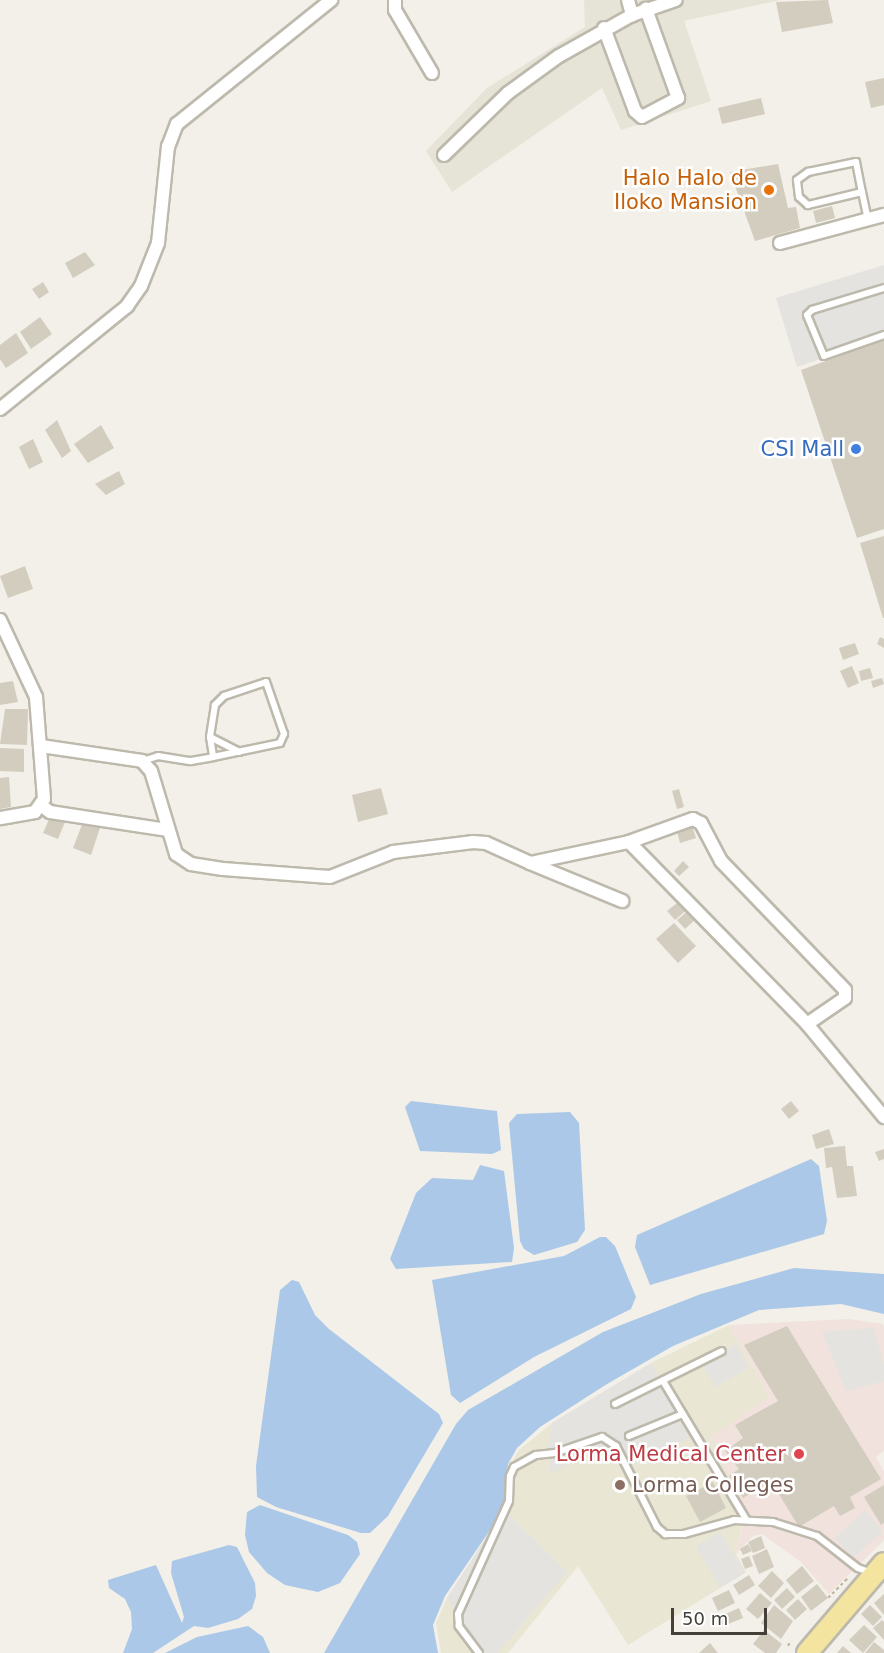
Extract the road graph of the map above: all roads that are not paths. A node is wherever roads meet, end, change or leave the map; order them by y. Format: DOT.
graph roads {
  1 [pos="331,0"];
  2 [pos="395,0"];
  3 [pos="628,0"];
  4 [pos="676,0"];
  5 [pos="646,9"];
  6 [pos="632,15"];
  7 [pos="604,28"];
  8 [pos="432,73"];
  9 [pos="444,154"];
  10 [pos="862,192"];
  11 [pos="884,215"];
  12 [pos="868,220"];
  13 [pos="780,243"];
  14 [pos="884,288"];
  15 [pos="884,335"];
  16 [pos="0,409"];
  17 [pos="0,620"];
  18 [pos="210,737"];
  19 [pos="41,746"];
  20 [pos="238,752"];
  21 [pos="213,757"];
  22 [pos="142,761"];
  23 [pos="42,806"];
  24 [pos="0,818"];
  25 [pos="167,830"];
  26 [pos="629,842"];
  27 [pos="530,863"];
  28 [pos="622,901"];
  29 [pos="807,1024"];
  30 [pos="884,1116"];
  31 [pos="722,1351"];
  32 [pos="663,1381"];
  33 [pos="615,1404"];
  34 [pos="683,1414"];
  35 [pos="629,1436"];
  36 [pos="746,1519"];
  37 [pos="872,1568"];
  38 [pos="479,1653"];
  39 [pos="807,1653"];
  1 -- 16 [label="street"];
  2 -- 8 [label="street"];
  3 -- 6 [label="street"];
  4 -- 5 [label="street"];
  5 -- 6 [label="street"];
  5 -- 7 [label="street"];
  6 -- 7 [label="street"];
  7 -- 9 [label="street"];
  10 -- 10 [label="lane"];
  10 -- 12 [label="lane"];
  11 -- 12 [label="street"];
  12 -- 13 [label="street"];
  14 -- 15 [label="lane"];
  17 -- 19 [label="street"];
  18 -- 20 [label="lane"];
  18 -- 20 [label="lane"];
  18 -- 21 [label="lane"];
  19 -- 22 [label="street"];
  19 -- 23 [label="street"];
  20 -- 21 [label="lane"];
  21 -- 22 [label="lane"];
  22 -- 25 [label="street"];
  23 -- 24 [label="street"];
  23 -- 25 [label="street"];
  25 -- 27 [label="street"];
  26 -- 27 [label="street"];
  26 -- 29 [label="street"];
  26 -- 29 [label="street"];
  27 -- 28 [label="street"];
  29 -- 30 [label="street"];
  31 -- 32 [label="lane"];
  32 -- 33 [label="lane"];
  32 -- 34 [label="lane"];
  34 -- 35 [label="lane"];
  34 -- 36 [label="lane"];
  36 -- 37 [label="lane"];
  36 -- 38 [label="lane"];
  37 -- 39 [label="main road"];
}
